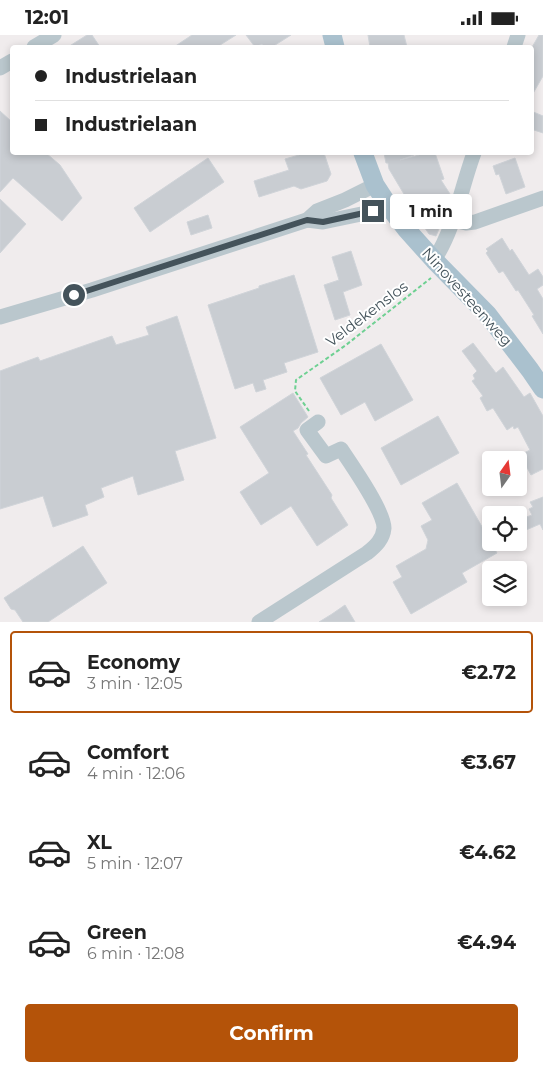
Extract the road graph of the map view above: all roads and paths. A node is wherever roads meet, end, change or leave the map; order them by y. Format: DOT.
graph roads {
  1 [pos="54,35"];
  2 [pos="37,45"];
  3 [pos="364,155"];
  4 [pos="473,155"];
  5 [pos="376,185"];
  6 [pos="543,198"];
  7 [pos="390,208"];
  8 [pos="453,219"];
  9 [pos="307,220"];
  10 [pos="439,265"];
  11 [pos="0,317"];
  12 [pos="543,389"];
  13 [pos="318,423"];
  14 [pos="260,622"];
  1 -- 2 [label="street"];
  3 -- 5 [label="main road, Ninovesteenweg"];
  4 -- 8 [label="street"];
  5 -- 7 [label="main road, Ninovesteenweg"];
  5 -- 9 [label="street"];
  6 -- 8 [label="street"];
  7 -- 9 [label="street"];
  7 -- 10 [label="main road, Ninovesteenweg"];
  8 -- 10 [label="street"];
  9 -- 11 [label="street"];
  10 -- 12 [label="main road, Ninovesteenweg"];
  10 -- 13 [label="path, Veldekenslos"];
  13 -- 14 [label="street"];
}
